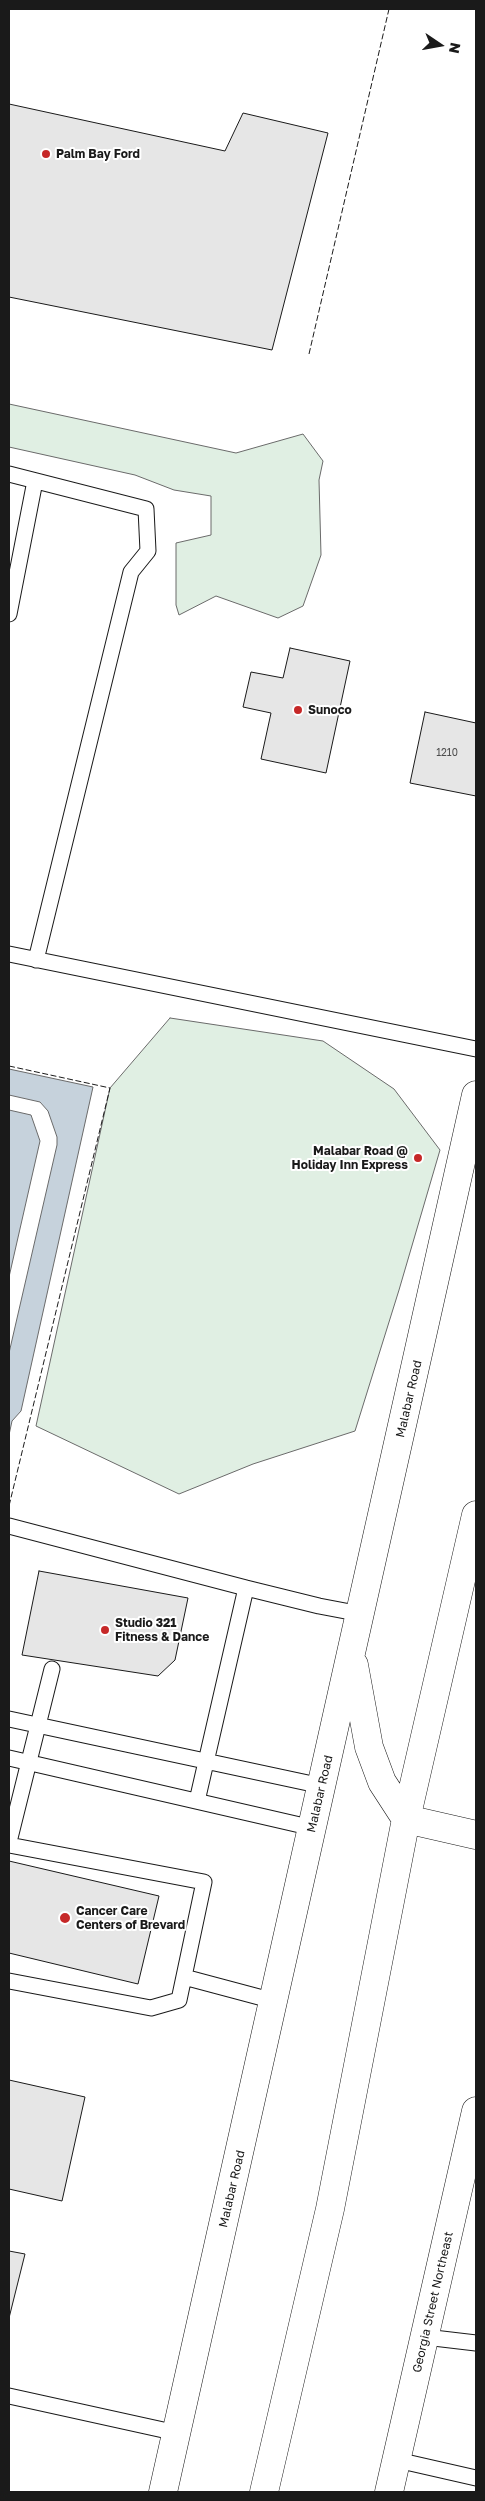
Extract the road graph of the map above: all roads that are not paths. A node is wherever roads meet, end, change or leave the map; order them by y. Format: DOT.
graph roads {
  1 [pos="9,474"];
  2 [pos="35,481"];
  3 [pos="9,614"];
  4 [pos="9,954"];
  5 [pos="36,960"];
  6 [pos="476,1049"];
  7 [pos="476,1095"];
  8 [pos="476,1515"];
  9 [pos="9,1526"];
  10 [pos="246,1588"];
  11 [pos="361,1614"];
  12 [pos="352,1654"];
  13 [pos="52,1669"];
  14 [pos="9,1720"];
  15 [pos="38,1726"];
  16 [pos="9,1758"];
  17 [pos="206,1762"];
  18 [pos="28,1763"];
  19 [pos="322,1786"];
  20 [pos="197,1800"];
  21 [pos="406,1819"];
  22 [pos="313,1828"];
  23 [pos="476,1835"];
  24 [pos="9,1843"];
  25 [pos="184,1976"];
  26 [pos="9,1981"];
  27 [pos="274,2001"];
  28 [pos="476,2111"];
  29 [pos="425,2337"];
  30 [pos="476,2343"];
  31 [pos="9,2396"];
  32 [pos="177,2432"];
  33 [pos="397,2460"];
  34 [pos="476,2478"];
  35 [pos="163,2492"];
  36 [pos="264,2492"];
  37 [pos="389,2492"];
  1 -- 2 [label="lane"];
  2 -- 3 [label="lane"];
  2 -- 5 [label="lane"];
  4 -- 5 [label="lane"];
  5 -- 6 [label="lane"];
  7 -- 11 [label="main road, Malabar Road"];
  8 -- 21 [label="main road"];
  9 -- 10 [label="lane"];
  10 -- 11 [label="lane"];
  10 -- 17 [label="lane"];
  11 -- 12 [label="main road, Malabar Road"];
  12 -- 19 [label="main road, Malabar Road"];
  12 -- 21 [label="main road"];
  13 -- 15 [label="lane"];
  14 -- 15 [label="lane"];
  15 -- 17 [label="lane"];
  15 -- 18 [label="lane"];
  16 -- 18 [label="lane"];
  17 -- 19 [label="lane"];
  17 -- 20 [label="lane"];
  18 -- 20 [label="lane"];
  18 -- 24 [label="lane"];
  19 -- 22 [label="main road, Malabar Road"];
  20 -- 22 [label="lane"];
  21 -- 23 [label="main road"];
  21 -- 36 [label="main road"];
  22 -- 27 [label="main road, Malabar Road"];
  24 -- 25 [label="lane"];
  25 -- 26 [label="lane"];
  25 -- 27 [label="lane"];
  27 -- 32 [label="main road, Malabar Road"];
  28 -- 29 [label="main road, Georgia Street Northeast"];
  29 -- 30 [label="lane"];
  29 -- 33 [label="main road, Georgia Street Northeast"];
  31 -- 32 [label="lane"];
  32 -- 35 [label="main road, Malabar Road"];
  33 -- 34 [label="lane"];
  33 -- 37 [label="main road, Georgia Street Northeast"];
}
